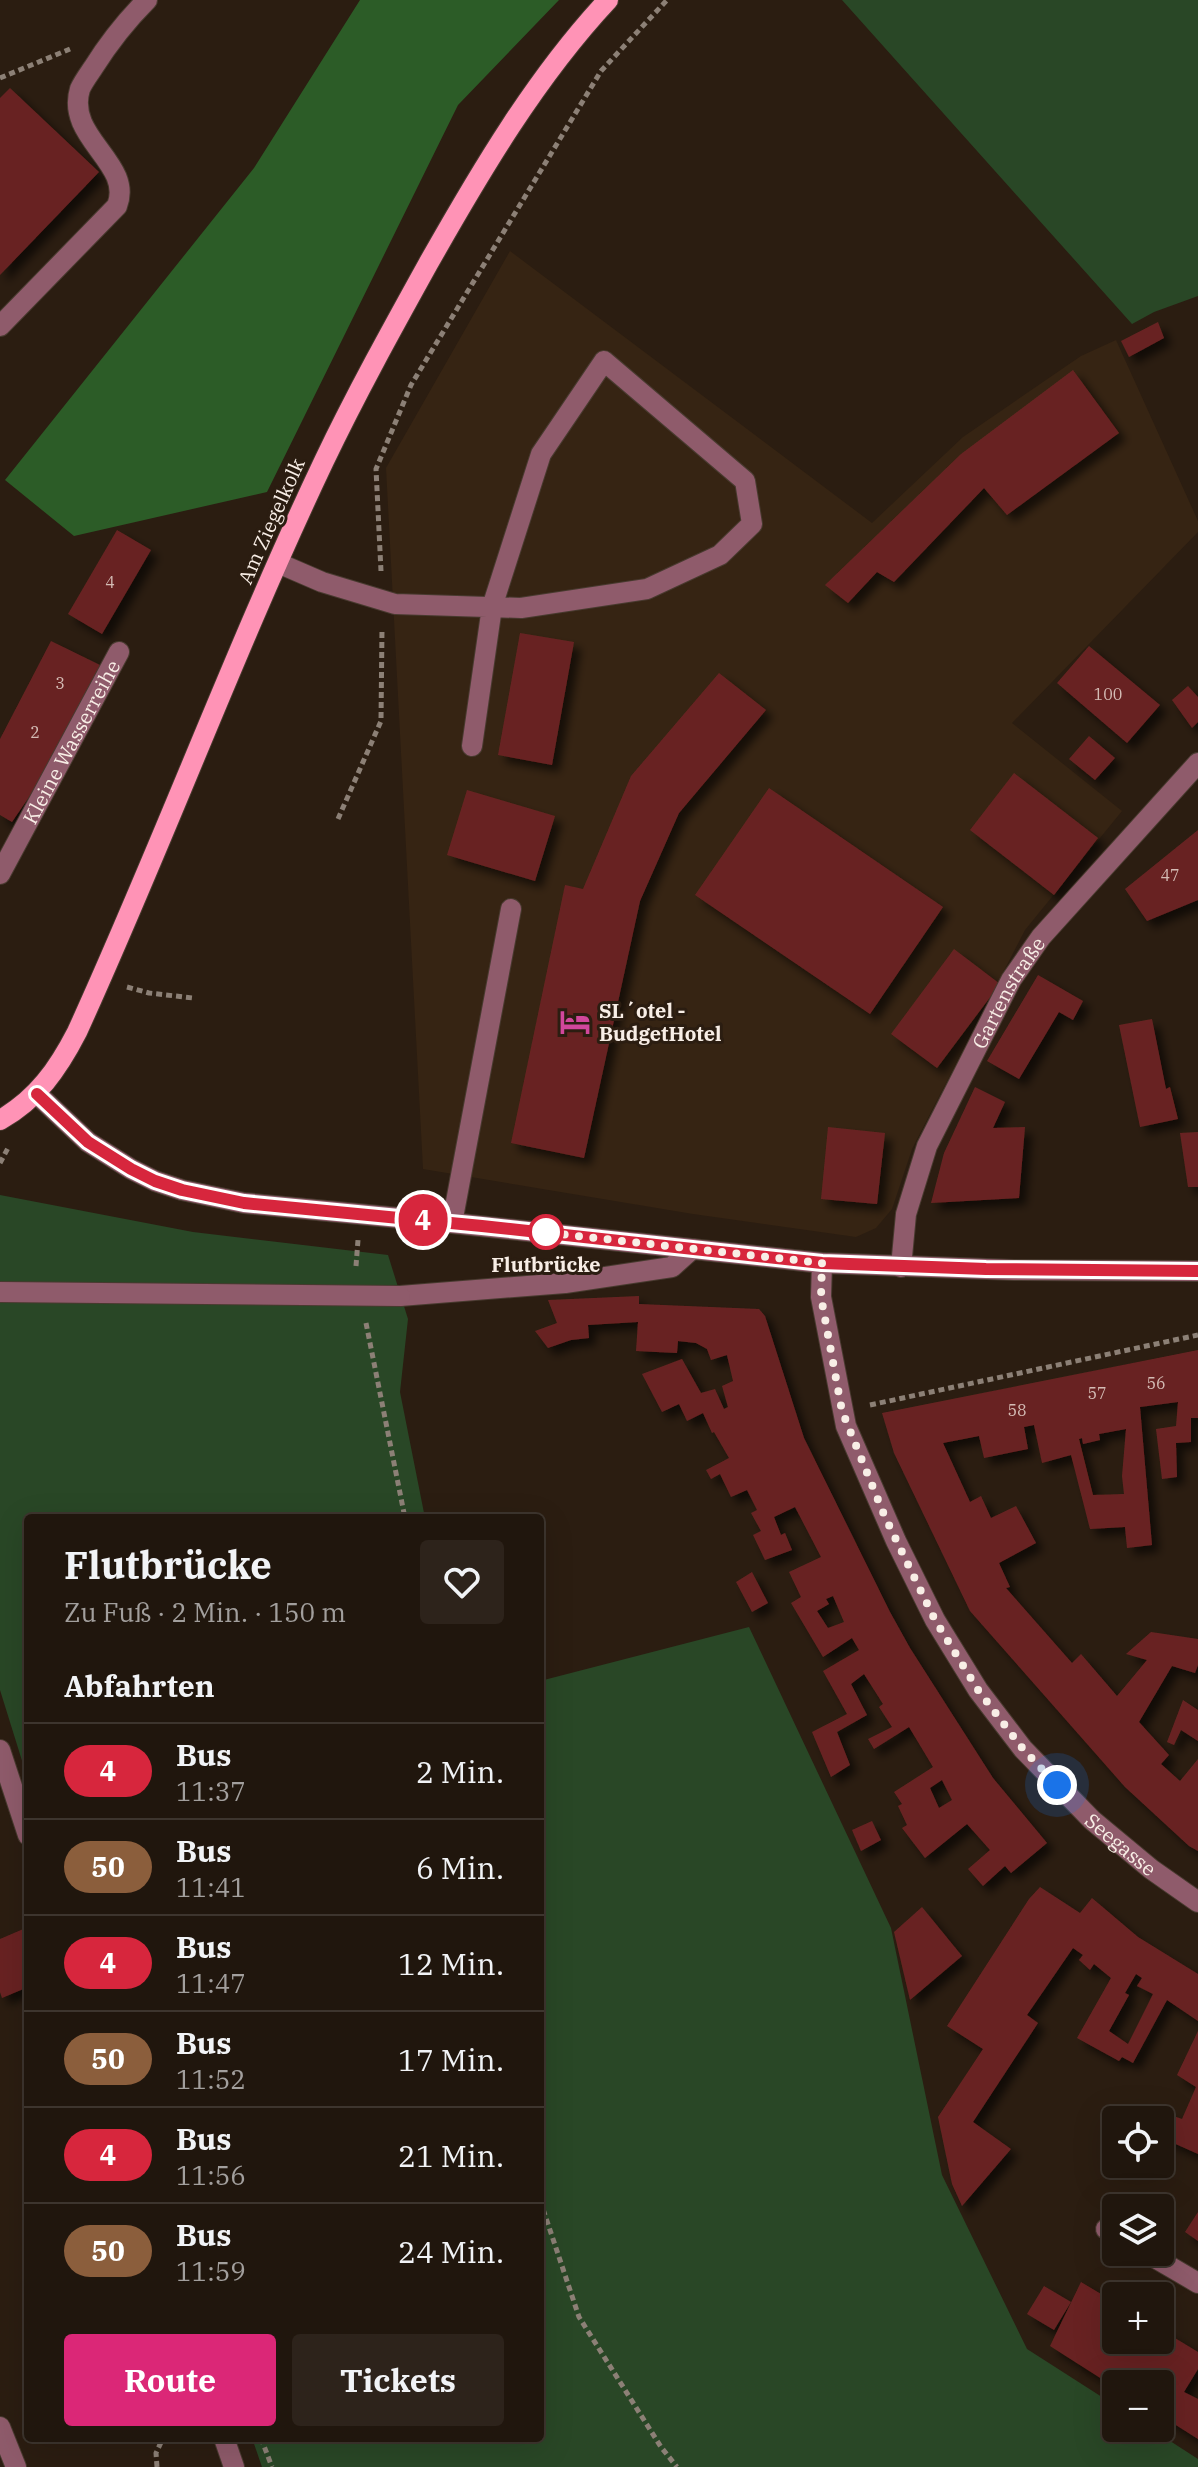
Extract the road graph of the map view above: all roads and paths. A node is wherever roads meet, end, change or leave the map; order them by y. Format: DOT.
graph roads {
  1 [pos="147,0"];
  2 [pos="608,0"];
  3 [pos="667,0"];
  4 [pos="119,28"];
  5 [pos="0,78"];
  6 [pos="0,326"];
  7 [pos="278,563"];
  8 [pos="381,582"];
  9 [pos="492,607"];
  10 [pos="382,628"];
  11 [pos="119,652"];
  12 [pos="472,746"];
  13 [pos="1198,763"];
  14 [pos="338,819"];
  15 [pos="2,866"];
  16 [pos="511,909"];
  17 [pos="102,979"];
  18 [pos="193,998"];
  19 [pos="37,1094"];
  20 [pos="0,1120"];
  21 [pos="359,1214"];
  22 [pos="452,1223"];
  23 [pos="692,1249"];
  24 [pos="822,1263"];
  25 [pos="901,1267"];
  26 [pos="1198,1271"];
  27 [pos="356,1274"];
  28 [pos="0,1292"];
  29 [pos="365,1319"];
  30 [pos="1198,1335"];
  31 [pos="842,1411"];
  32 [pos="404,1514"];
  33 [pos="0,1750"];
  34 [pos="24,1823"];
  35 [pos="1198,1902"];
  36 [pos="544,2212"];
  37 [pos="1169,2266"];
  38 [pos="1198,2283"];
  39 [pos="0,2427"];
  40 [pos="161,2442"];
  41 [pos="225,2442"];
  42 [pos="263,2442"];
  43 [pos="16,2467"];
  44 [pos="157,2467"];
  45 [pos="234,2467"];
  46 [pos="272,2467"];
  47 [pos="677,2467"];
  1 -- 4 [label="street"];
  2 -- 7 [label="main road, Am Ziegelkolk"];
  3 -- 8 [label="path"];
  4 -- 5 [label="path"];
  4 -- 6 [label="street"];
  7 -- 9 [label="street"];
  7 -- 17 [label="main road, Am Ziegelkolk"];
  9 -- 9 [label="street"];
  9 -- 12 [label="street"];
  10 -- 14 [label="path"];
  11 -- 15 [label="street, Kleine Wasserreihe"];
  13 -- 25 [label="street, Gartenstraße"];
  16 -- 22 [label="street"];
  17 -- 18 [label="path"];
  17 -- 19 [label="main road, Am Ziegelkolk"];
  19 -- 20 [label="main road, Am Ziegelkolk"];
  19 -- 21 [label="street"];
  21 -- 22 [label="street"];
  21 -- 27 [label="path"];
  22 -- 23 [label="street"];
  23 -- 24 [label="street"];
  23 -- 28 [label="street, bridge"];
  24 -- 25 [label="street"];
  24 -- 31 [label="street, Seegasse"];
  25 -- 26 [label="street"];
  29 -- 32 [label="path"];
  30 -- 31 [label="path"];
  31 -- 35 [label="street, Seegasse"];
  33 -- 34 [label="street"];
  36 -- 47 [label="path"];
  37 -- 38 [label="street"];
  39 -- 43 [label="street"];
  40 -- 44 [label="path"];
  41 -- 45 [label="street"];
  42 -- 46 [label="path"];
}
